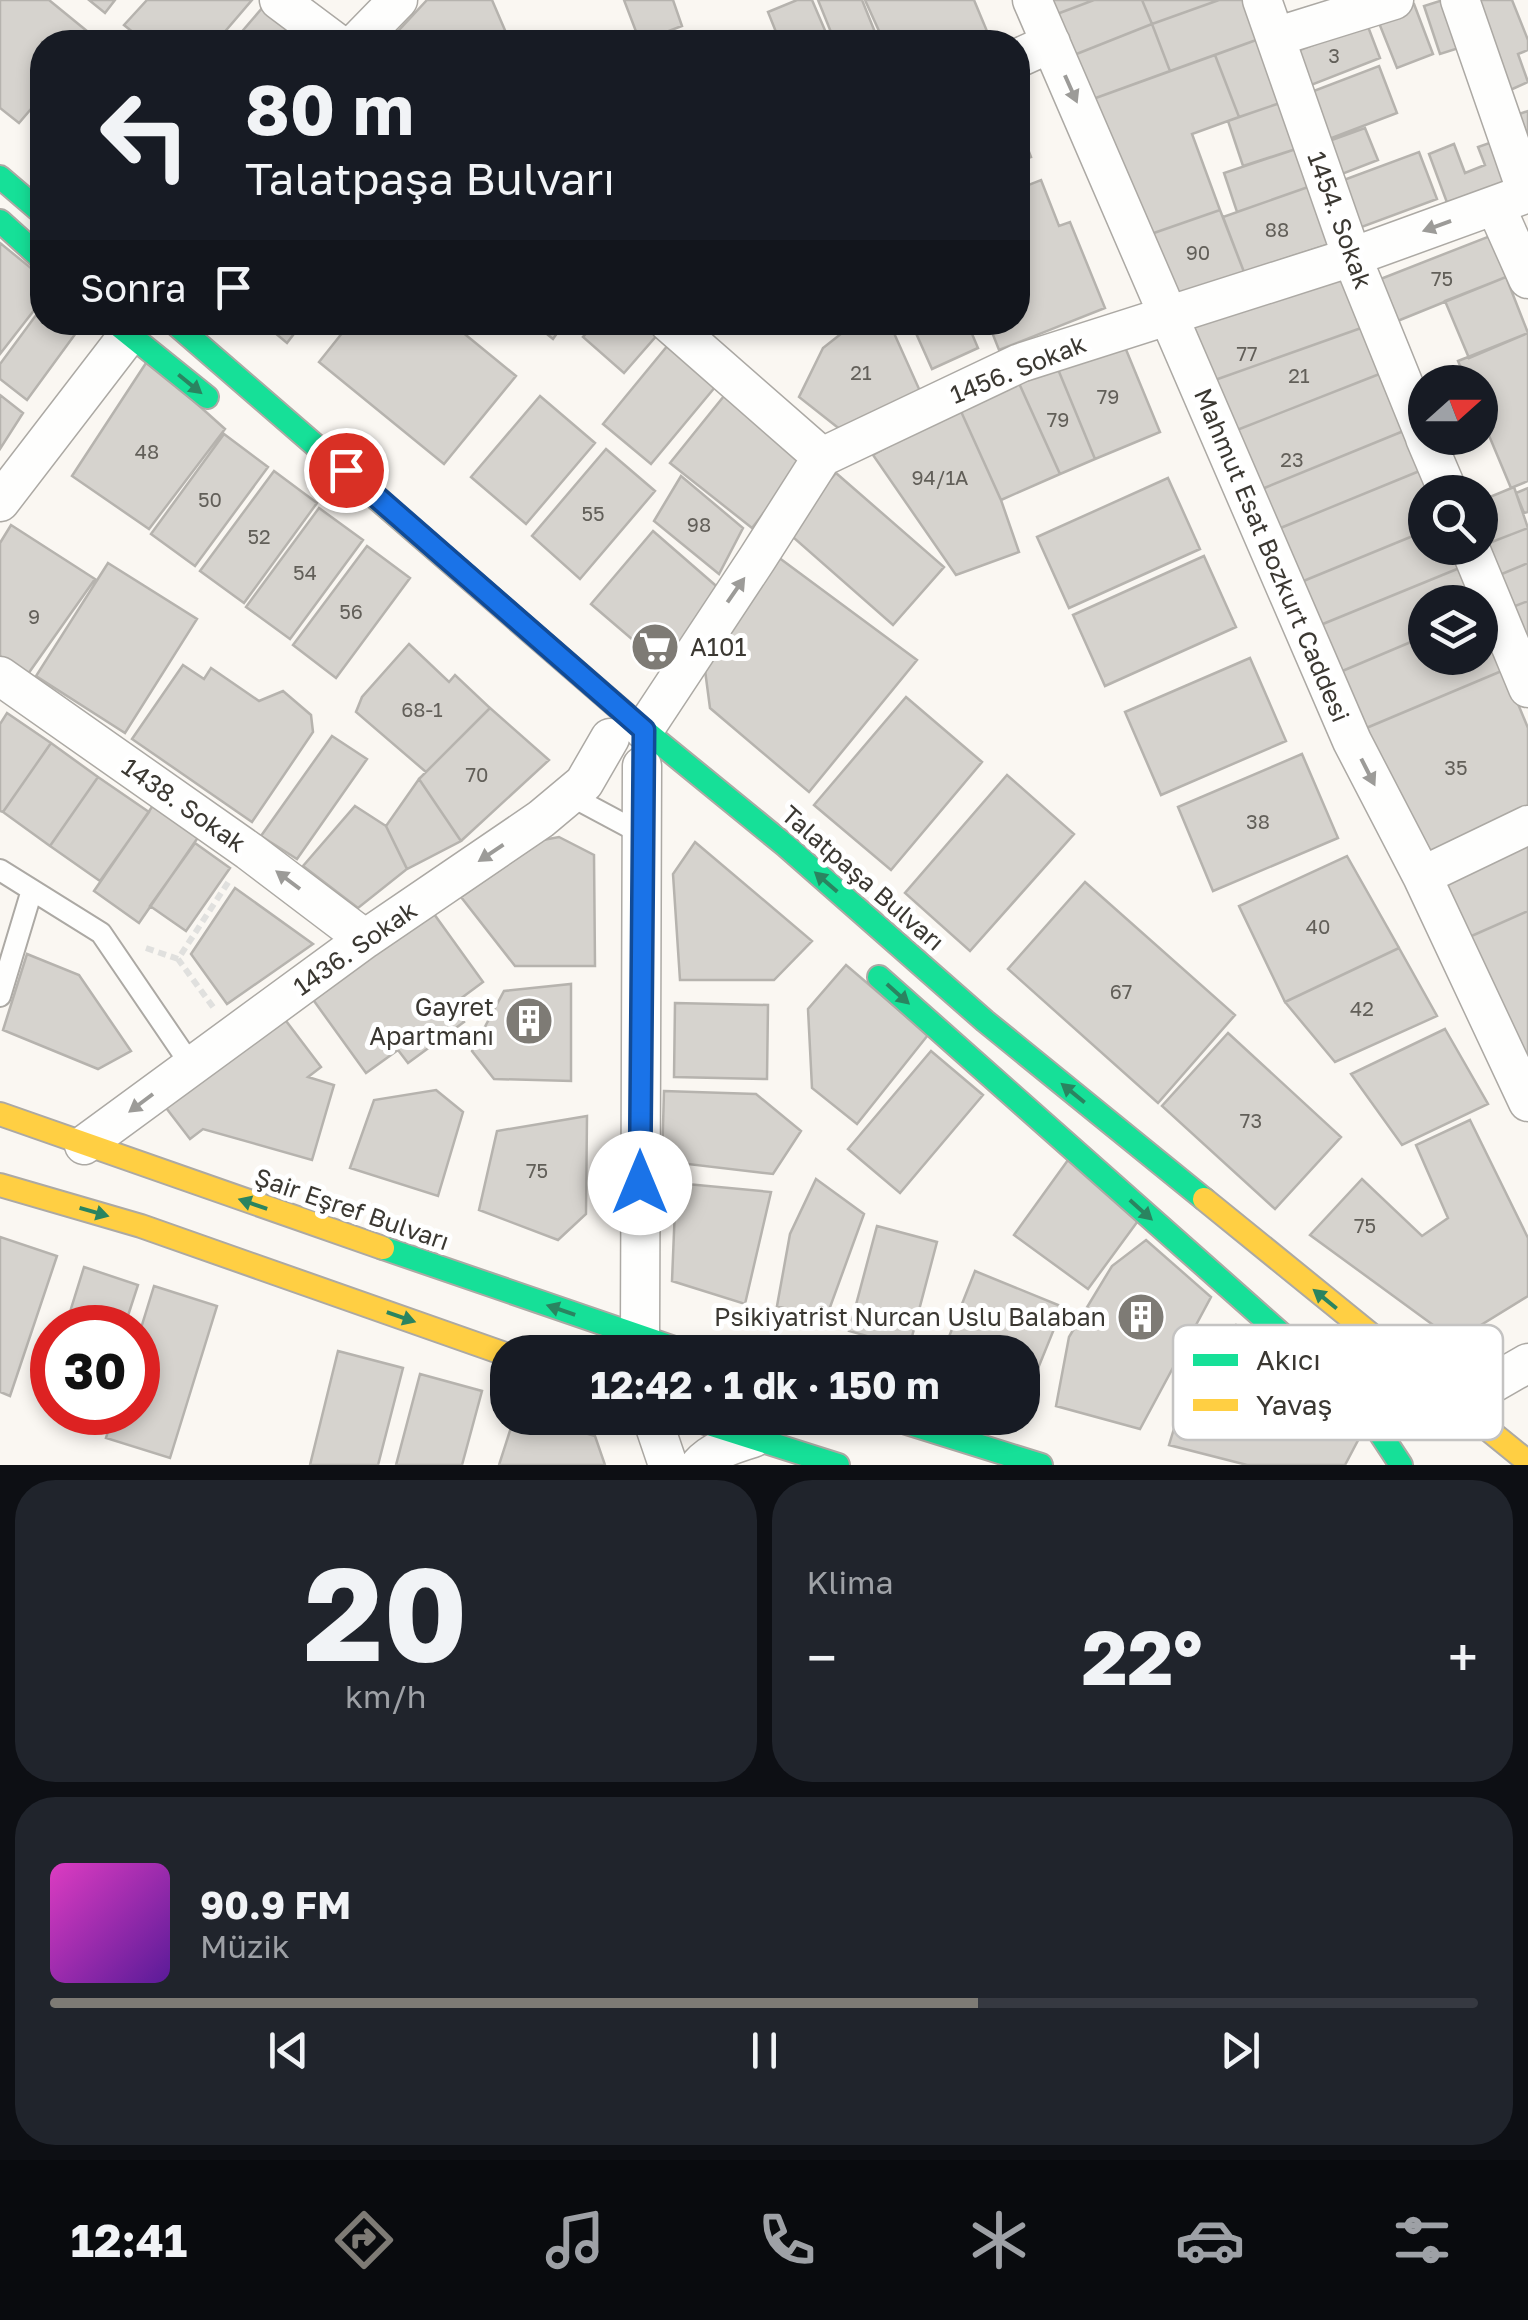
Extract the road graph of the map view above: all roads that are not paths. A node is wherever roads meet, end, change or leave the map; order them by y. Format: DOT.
graph roads {
  1 [pos="279,0"];
  2 [pos="398,0"];
  3 [pos="1032,0"];
  4 [pos="1262,0"];
  5 [pos="1394,0"];
  6 [pos="1460,0"];
  7 [pos="319,30"];
  8 [pos="369,30"];
  9 [pos="1274,37"];
  10 [pos="1034,50"];
  11 [pos="0,177"];
  12 [pos="1517,197"];
  13 [pos="30,203"];
  14 [pos="0,221"];
  15 [pos="30,248"];
  16 [pos="1352,257"];
  17 [pos="1528,280"];
  18 [pos="1169,314"];
  19 [pos="117,335"];
  20 [pos="131,335"];
  21 [pos="188,335"];
  22 [pos="683,335"];
  23 [pos="1408,395"];
  24 [pos="218,406"];
  25 [pos="822,457"];
  26 [pos="0,502"];
  27 [pos="1477,565"];
  28 [pos="0,676"];
  29 [pos="1528,688"];
  30 [pos="623,740"];
  31 [pos="671,792"];
  32 [pos="569,795"];
  33 [pos="1528,824"];
  34 [pos="642,834"];
  35 [pos="0,870"];
  36 [pos="1422,876"];
  37 [pos="32,890"];
  38 [pos="365,939"];
  39 [pos="862,961"];
  40 [pos="0,996"];
  41 [pos="191,1065"];
  42 [pos="1528,1102"];
  43 [pos="0,1114"];
  44 [pos="84,1145"];
  45 [pos="0,1185"];
  46 [pos="1271,1325"];
  47 [pos="1358,1325"];
  48 [pos="613,1335"];
  49 [pos="641,1335"];
  50 [pos="490,1349"];
  51 [pos="1528,1363"];
  52 [pos="1503,1377"];
  53 [pos="658,1435"];
  54 [pos="744,1435"];
  55 [pos="945,1435"];
  56 [pos="753,1438"];
  57 [pos="1385,1440"];
  58 [pos="1500,1440"];
  59 [pos="1528,1462"];
  60 [pos="668,1465"];
  61 [pos="700,1465"];
  62 [pos="838,1465"];
  63 [pos="1041,1465"];
  64 [pos="1401,1465"];
  1 -- 7 [label="street"];
  2 -- 8 [label="street"];
  3 -- 10 [label="street, Mahmut Esat Bozkurt Caddesi"];
  4 -- 9 [label="street, 1454. Sokak"];
  5 -- 9 [label="street"];
  6 -- 12 [label="street"];
  9 -- 16 [label="street, 1454. Sokak"];
  10 -- 18 [label="street, Mahmut Esat Bozkurt Caddesi, one-way"];
  11 -- 13 [label="main road"];
  12 -- 16 [label="street, 1456. Sokak, one-way"];
  12 -- 17 [label="street"];
  14 -- 15 [label="main road"];
  16 -- 18 [label="street, 1456. Sokak"];
  16 -- 23 [label="street, 1454. Sokak"];
  18 -- 25 [label="street, 1456. Sokak"];
  18 -- 36 [label="street, Mahmut Esat Bozkurt Caddesi, one-way"];
  19 -- 26 [label="street"];
  20 -- 24 [label="main road, one-way"];
  21 -- 30 [label="main road, Talatpaşa Bulvarı"];
  22 -- 25 [label="street"];
  30 -- 25 [label="street, one-way"];
  27 -- 29 [label="street"];
  38 -- 28 [label="street, 1438. Sokak, one-way"];
  30 -- 31 [label="main road, Talatpaşa Bulvarı"];
  30 -- 32 [label="street, 1436. Sokak"];
  30 -- 34 [label="street"];
  47 -- 30 [label="main road, Talatpaşa Bulvarı, one-way"];
  32 -- 34 [label="lane"];
  32 -- 38 [label="street, 1436. Sokak, one-way"];
  33 -- 36 [label="street"];
  34 -- 49 [label="street"];
  35 -- 37 [label="lane"];
  36 -- 42 [label="street, Mahmut Esat Bozkurt Caddesi"];
  37 -- 40 [label="lane"];
  37 -- 41 [label="lane"];
  38 -- 41 [label="street, 1436. Sokak"];
  39 -- 46 [label="main road, one-way"];
  41 -- 44 [label="street, 1436. Sokak, one-way"];
  43 -- 44 [label="main road, Şair Eşref Bulvarı"];
  48 -- 44 [label="main road, Şair Eşref Bulvarı, one-way"];
  45 -- 50 [label="main road, one-way"];
  51 -- 52 [label="street"];
  53 -- 60 [label="street"];
  54 -- 56 [label="main road"];
  55 -- 63 [label="main road"];
  56 -- 61 [label="street"];
  56 -- 62 [label="main road"];
  57 -- 64 [label="main road, one-way"];
  58 -- 59 [label="main road, Talatpaşa Bulvarı"];
}
